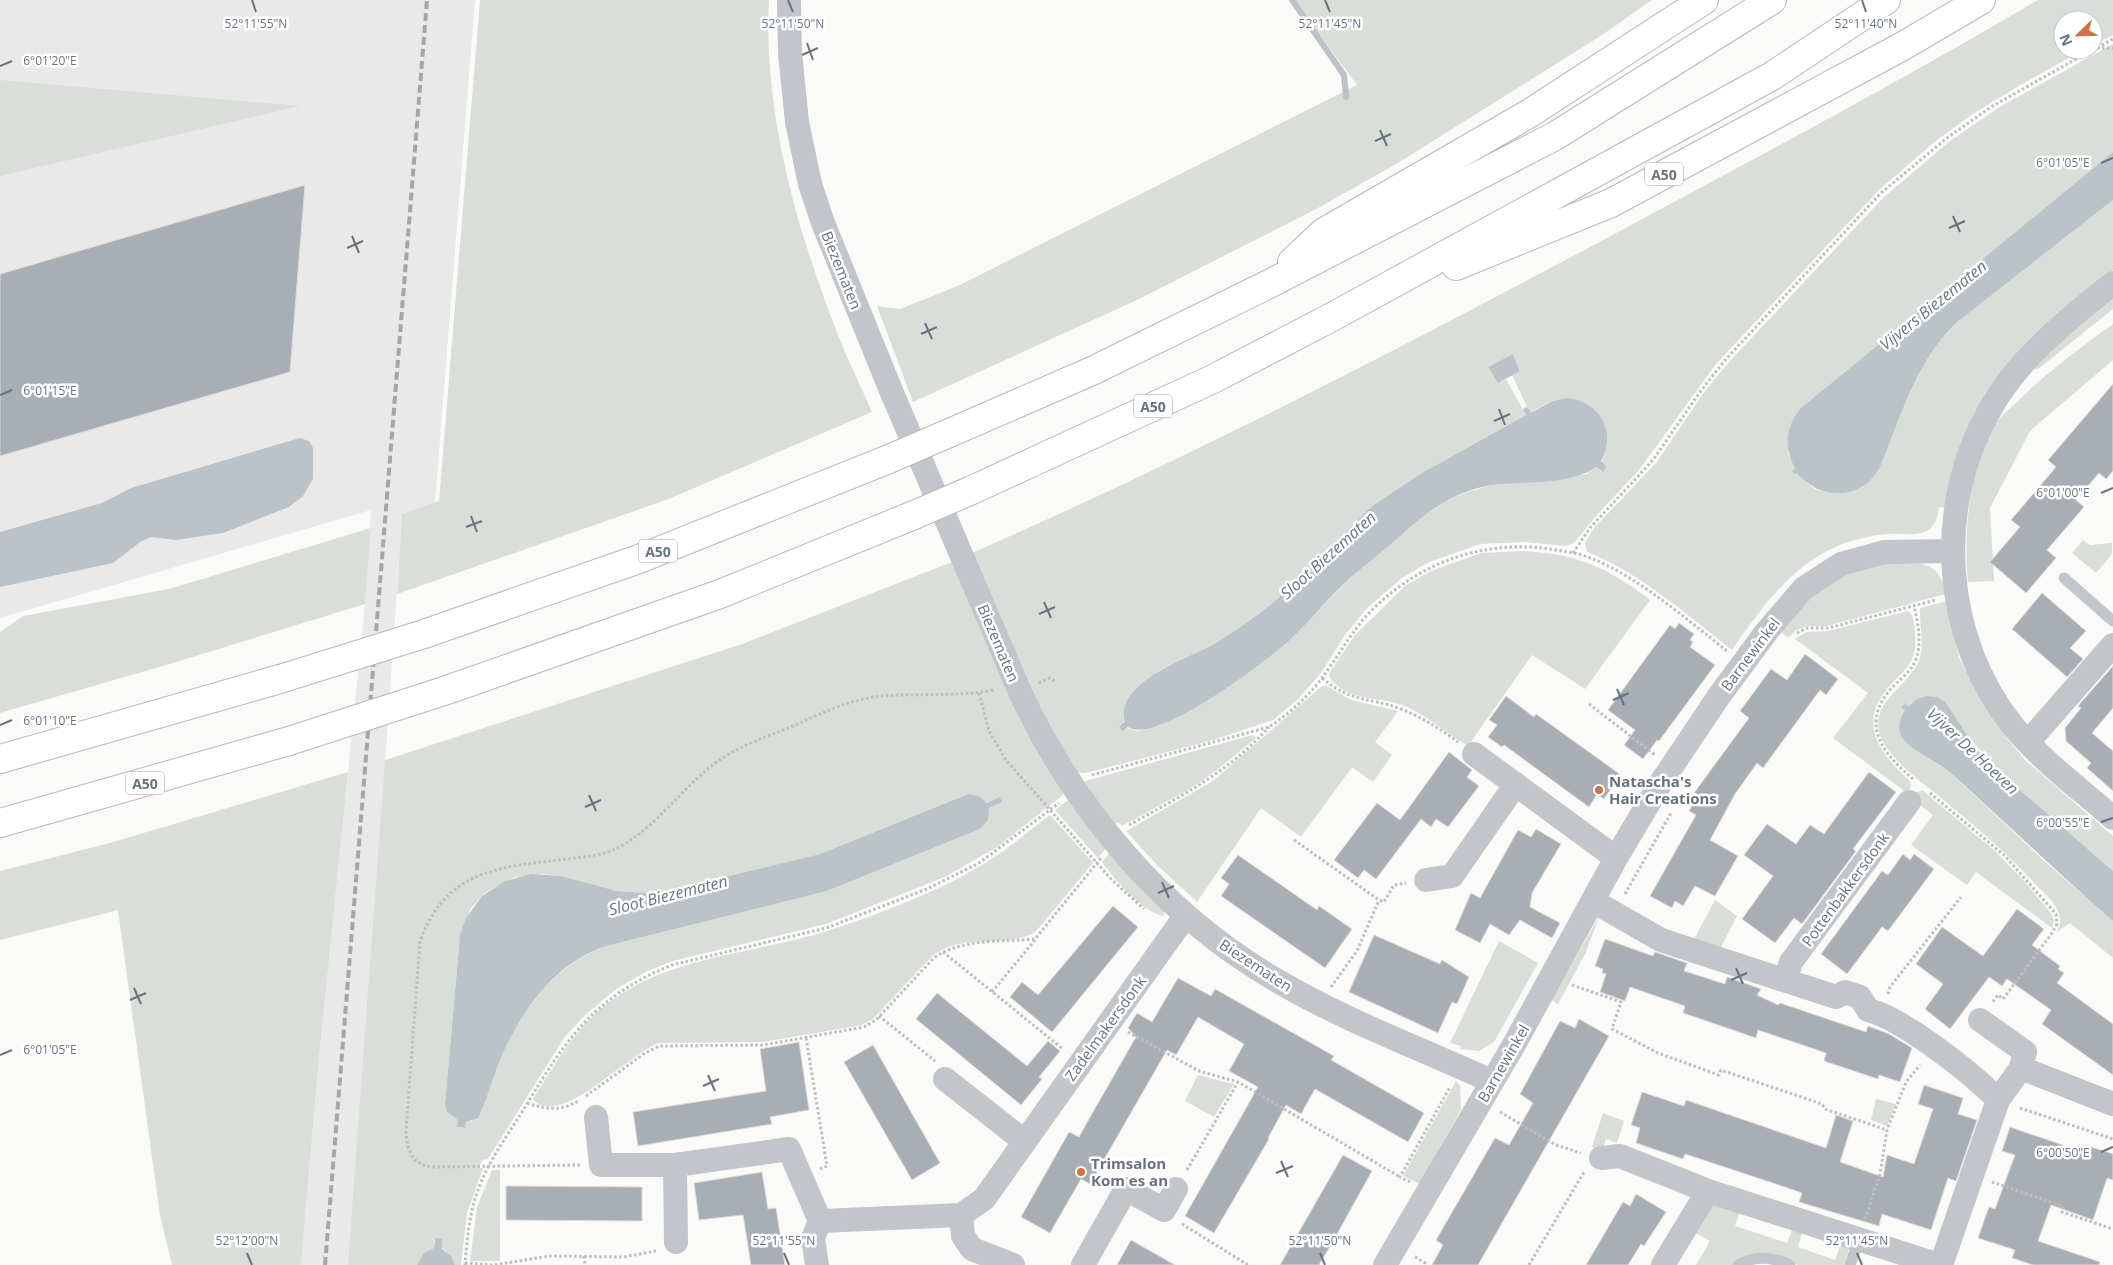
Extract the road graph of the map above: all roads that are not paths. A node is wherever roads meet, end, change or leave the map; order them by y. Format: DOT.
graph roads {
  1 [pos="789,0"];
  2 [pos="1704,0"];
  3 [pos="1772,0"];
  4 [pos="1886,0"];
  5 [pos="1981,0"];
  6 [pos="2113,283"];
  7 [pos="1269,284"];
  8 [pos="1332,317"];
  9 [pos="1953,551"];
  10 [pos="2064,578"];
  11 [pos="2113,621"];
  12 [pos="2113,645"];
  13 [pos="2028,742"];
  14 [pos="1474,754"];
  15 [pos="0,759"];
  16 [pos="1516,784"];
  17 [pos="1913,793"];
  18 [pos="2113,818"];
  19 [pos="0,823"];
  20 [pos="1616,858"];
  21 [pos="1426,880"];
  22 [pos="1593,901"];
  23 [pos="1180,923"];
  24 [pos="1786,980"];
  25 [pos="1980,1020"];
  26 [pos="2022,1068"];
  27 [pos="945,1079"];
  28 [pos="1486,1091"];
  29 [pos="1998,1100"];
  30 [pos="2113,1104"];
  31 [pos="596,1117"];
  32 [pos="1024,1141"];
  33 [pos="1597,1157"];
  34 [pos="675,1165"];
  35 [pos="1176,1188"];
  36 [pos="1708,1191"];
  37 [pos="961,1215"];
  38 [pos="820,1221"];
  39 [pos="1859,1239"];
  40 [pos="676,1242"];
  41 [pos="817,1265"];
  42 [pos="1013,1265"];
  43 [pos="1083,1265"];
  44 [pos="1384,1265"];
  45 [pos="1664,1265"];
  46 [pos="1738,1265"];
  47 [pos="1790,1265"];
  48 [pos="1850,1265"];
  49 [pos="1940,1265"];
  1 -- 23 [label="street, Biezematen"];
  2 -- 7 [label="highway, A50"];
  3 -- 7 [label="highway, A50"];
  4 -- 8 [label="highway, A50"];
  5 -- 8 [label="highway, A50"];
  6 -- 9 [label="street"];
  7 -- 15 [label="highway, A50, bridge"];
  8 -- 19 [label="highway, A50, bridge"];
  9 -- 13 [label="street"];
  9 -- 20 [label="street, Barnewinkel"];
  10 -- 11 [label="lane"];
  12 -- 13 [label="street"];
  13 -- 18 [label="street"];
  14 -- 16 [label="street"];
  16 -- 20 [label="street"];
  16 -- 21 [label="street"];
  17 -- 24 [label="street, Pottenbakkersdonk"];
  20 -- 22 [label="street, Barnewinkel"];
  22 -- 24 [label="street"];
  22 -- 28 [label="street, Barnewinkel"];
  23 -- 28 [label="street, Biezematen"];
  23 -- 32 [label="street, Zadelmakersdonk"];
  24 -- 29 [label="street"];
  25 -- 26 [label="street"];
  26 -- 29 [label="street"];
  26 -- 30 [label="street"];
  27 -- 32 [label="street"];
  28 -- 44 [label="street, Barnewinkel"];
  29 -- 49 [label="street"];
  31 -- 34 [label="street"];
  32 -- 37 [label="street, Zadelmakersdonk"];
  33 -- 36 [label="street"];
  34 -- 38 [label="street"];
  34 -- 40 [label="street"];
  35 -- 43 [label="street"];
  36 -- 39 [label="street"];
  36 -- 45 [label="street"];
  37 -- 38 [label="street"];
  37 -- 42 [label="street"];
  38 -- 41 [label="street"];
  39 -- 48 [label="lane"];
  39 -- 49 [label="street"];
  46 -- 47 [label="lane"];
}
